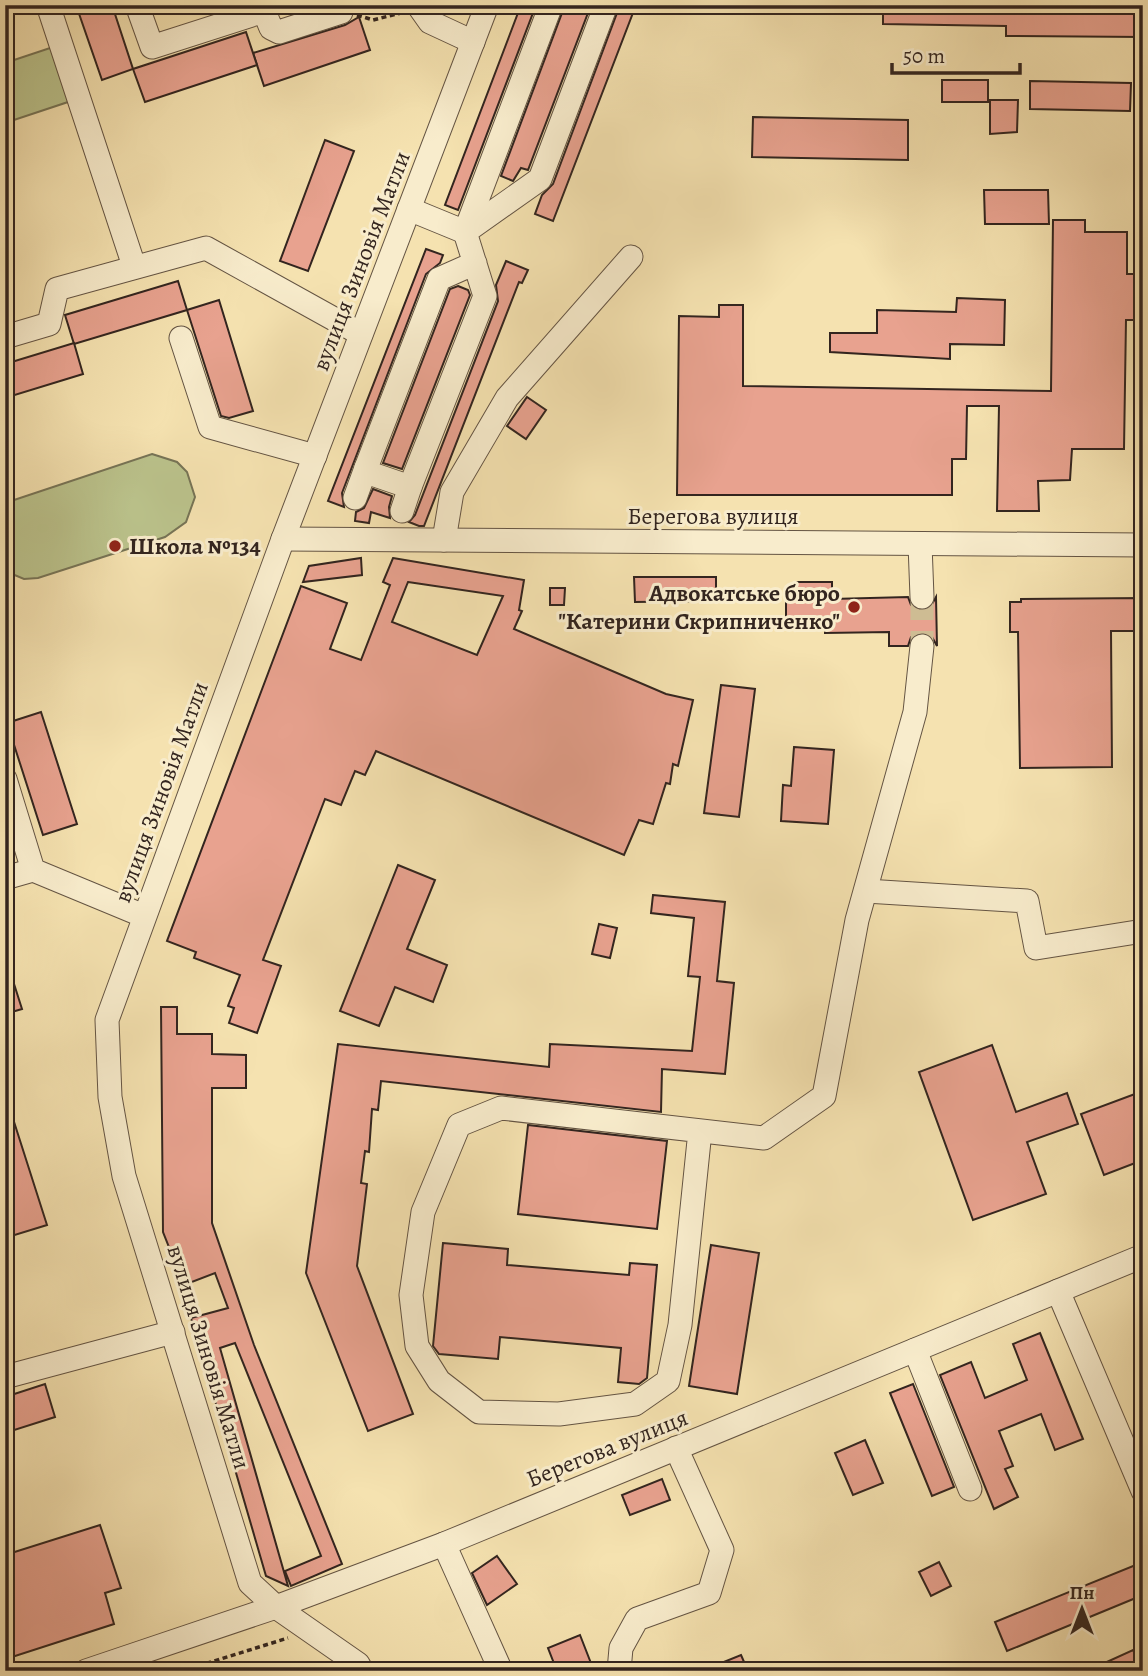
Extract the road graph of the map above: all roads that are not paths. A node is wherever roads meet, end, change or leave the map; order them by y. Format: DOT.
graph roads {
  1 [pos="48,5"];
  2 [pos="137,5"];
  3 [pos="487,5"];
  4 [pos="551,5"];
  5 [pos="606,5"];
  6 [pos="418,7"];
  7 [pos="340,8"];
  8 [pos="473,42"];
  9 [pos="409,209"];
  10 [pos="465,232"];
  11 [pos="631,257"];
  12 [pos="475,263"];
  13 [pos="134,266"];
  14 [pos="361,334"];
  15 [pos="5,337"];
  16 [pos="181,338"];
  17 [pos="315,456"];
  18 [pos="366,468"];
  19 [pos="410,488"];
  20 [pos="355,498"];
  21 [pos="402,511"];
  22 [pos="283,539"];
  23 [pos="444,541"];
  24 [pos="920,544"];
  25 [pos="1143,545"];
  26 [pos="922,597"];
  27 [pos="922,646"];
  28 [pos="5,779"];
  29 [pos="33,870"];
  30 [pos="5,878"];
  31 [pos="866,891"];
  32 [pos="144,916"];
  33 [pos="1143,931"];
  34 [pos="700,1131"];
  35 [pos="1143,1256"];
  36 [pos="1058,1291"];
  37 [pos="173,1332"];
  38 [pos="915,1350"];
  39 [pos="5,1377"];
  40 [pos="676,1448"];
  41 [pos="1142,1485"];
  42 [pos="970,1489"];
  43 [pos="444,1544"];
  44 [pos="276,1607"];
  45 [pos="86,1671"];
  46 [pos="362,1671"];
  47 [pos="501,1671"];
  48 [pos="619,1671"];
  1 -- 13 [label="street"];
  2 -- 7 [label="street"];
  3 -- 8 [label="street, вулиця Зиновія Матли"];
  4 -- 10 [label="street"];
  5 -- 10 [label="street"];
  6 -- 8 [label="street"];
  8 -- 9 [label="street, вулиця Зиновія Матли"];
  9 -- 10 [label="street"];
  9 -- 14 [label="street, вулиця Зиновія Матли"];
  10 -- 12 [label="street"];
  11 -- 23 [label="street"];
  12 -- 18 [label="street"];
  12 -- 19 [label="street"];
  13 -- 14 [label="street"];
  13 -- 15 [label="street"];
  14 -- 17 [label="street, вулиця Зиновія Матли"];
  16 -- 17 [label="street"];
  17 -- 22 [label="street, вулиця Зиновія Матли"];
  18 -- 19 [label="street"];
  18 -- 20 [label="street"];
  19 -- 21 [label="street"];
  22 -- 23 [label="street, Берегова вулиця"];
  22 -- 32 [label="street, вулиця Зиновія Матли"];
  23 -- 24 [label="street, Берегова вулиця"];
  24 -- 25 [label="street, Берегова вулиця"];
  24 -- 26 [label="street"];
  27 -- 31 [label="street"];
  28 -- 29 [label="street"];
  29 -- 30 [label="street"];
  29 -- 32 [label="street"];
  31 -- 33 [label="street"];
  31 -- 34 [label="street"];
  32 -- 37 [label="street, вулиця Зиновія Матли"];
  34 -- 34 [label="street"];
  35 -- 36 [label="street, Берегова вулиця"];
  36 -- 38 [label="street, Берегова вулиця"];
  36 -- 41 [label="street"];
  37 -- 39 [label="street"];
  37 -- 44 [label="street, вулиця Зиновія Матли"];
  38 -- 40 [label="street, Берегова вулиця"];
  38 -- 42 [label="street"];
  40 -- 43 [label="street, Берегова вулиця"];
  40 -- 48 [label="street"];
  43 -- 44 [label="street, Берегова вулиця"];
  43 -- 47 [label="street"];
  44 -- 45 [label="street, Берегова вулиця"];
  44 -- 46 [label="street, вулиця Зиновія Матли"];
}
